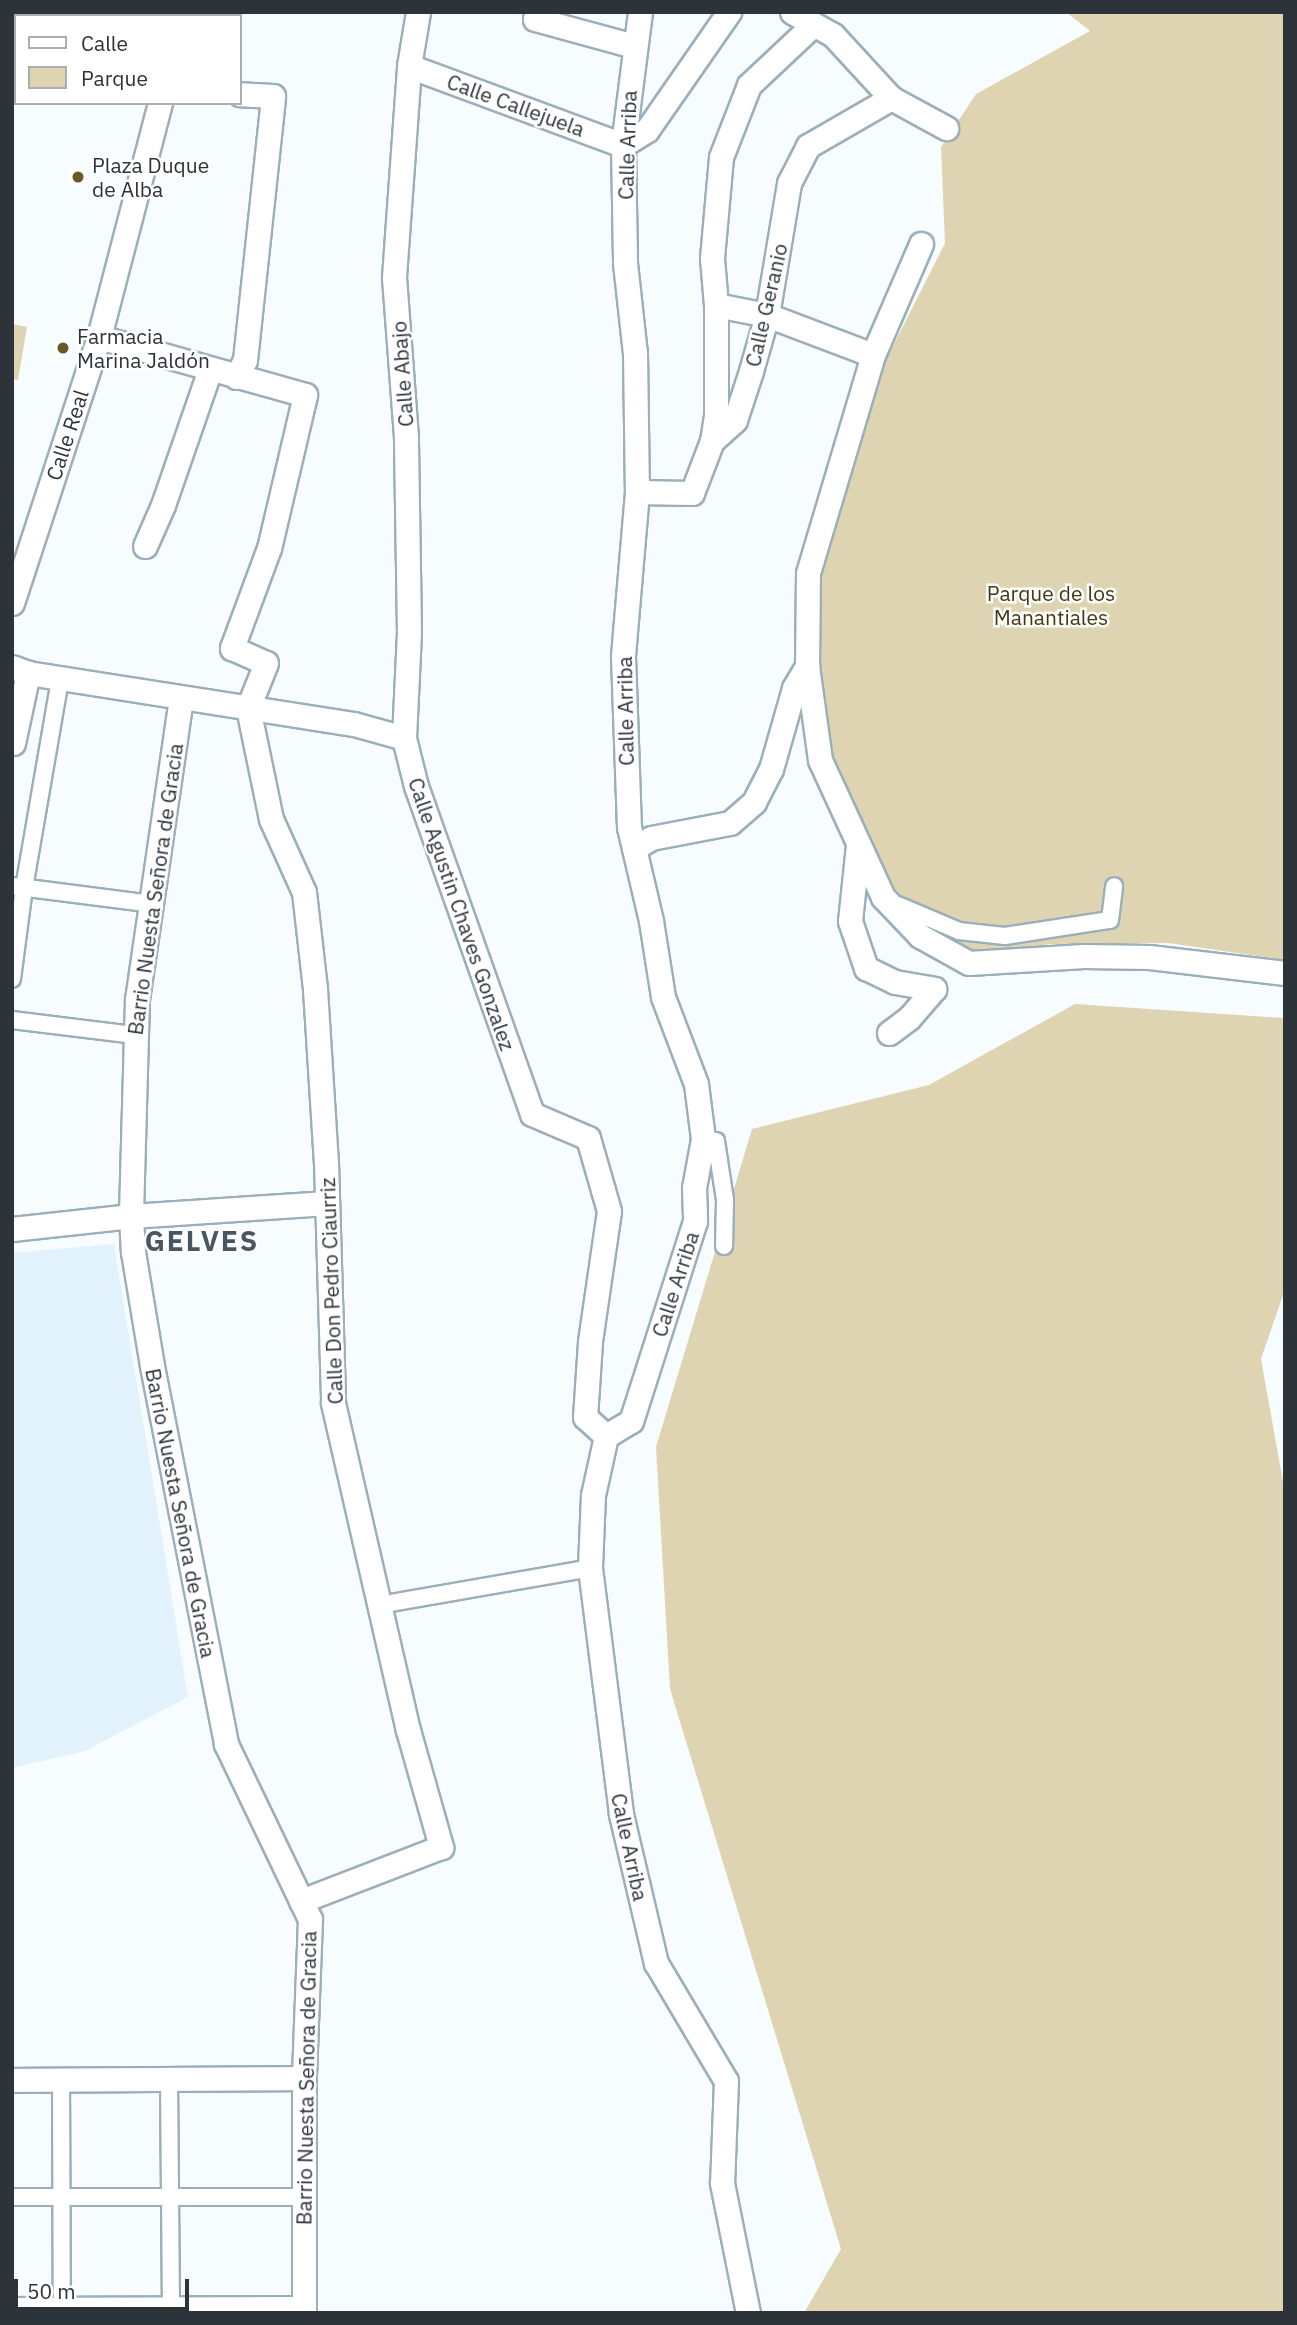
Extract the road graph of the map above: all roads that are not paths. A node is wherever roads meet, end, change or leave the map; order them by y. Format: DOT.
graph roads {
  1 [pos="418,12"];
  2 [pos="537,12"];
  3 [pos="640,12"];
  4 [pos="729,12"];
  5 [pos="792,12"];
  6 [pos="813,24"];
  7 [pos="634,46"];
  8 [pos="409,66"];
  9 [pos="242,94"];
  10 [pos="891,98"];
  11 [pos="159,105"];
  12 [pos="952,122"];
  13 [pos="623,145"];
  14 [pos="922,244"];
  15 [pos="716,305"];
  16 [pos="767,315"];
  17 [pos="99,337"];
  18 [pos="873,355"];
  19 [pos="210,369"];
  20 [pos="236,377"];
  21 [pos="712,441"];
  22 [pos="637,492"];
  23 [pos="145,545"];
  24 [pos="12,603"];
  25 [pos="807,666"];
  26 [pos="20,670"];
  27 [pos="60,678"];
  28 [pos="181,698"];
  29 [pos="248,708"];
  30 [pos="404,737"];
  31 [pos="13,743"];
  32 [pos="858,845"];
  33 [pos="634,848"];
  34 [pos="1114,886"];
  35 [pos="18,887"];
  36 [pos="883,897"];
  37 [pos="152,904"];
  38 [pos="1285,973"];
  39 [pos="12,979"];
  40 [pos="12,1020"];
  41 [pos="889,1033"];
  42 [pos="135,1035"];
  43 [pos="703,1139"];
  44 [pos="327,1203"];
  45 [pos="131,1216"];
  46 [pos="12,1229"];
  47 [pos="724,1246"];
  48 [pos="606,1436"];
  49 [pos="590,1568"];
  50 [pos="379,1605"];
  51 [pos="301,1901"];
  52 [pos="61,2078"];
  53 [pos="303,2078"];
  54 [pos="169,2079"];
  55 [pos="12,2080"];
  56 [pos="12,2197"];
  57 [pos="170,2197"];
  58 [pos="303,2197"];
  59 [pos="61,2198"];
  60 [pos="12,2306"];
  61 [pos="61,2309"];
  62 [pos="171,2309"];
  63 [pos="304,2309"];
  64 [pos="748,2313"];
  1 -- 8 [label="street, Calle Abajo"];
  2 -- 7 [label="street"];
  3 -- 7 [label="street, Calle Arriba"];
  4 -- 13 [label="street"];
  5 -- 6 [label="street"];
  6 -- 10 [label="street"];
  6 -- 15 [label="street"];
  7 -- 13 [label="street, Calle Arriba"];
  8 -- 13 [label="street, Calle Callejuela"];
  8 -- 30 [label="street, Calle Abajo"];
  9 -- 20 [label="street"];
  10 -- 12 [label="street"];
  10 -- 16 [label="street, Calle Geranio"];
  11 -- 17 [label="street, Calle Real"];
  13 -- 22 [label="street, Calle Arriba"];
  14 -- 18 [label="street"];
  15 -- 16 [label="street"];
  15 -- 21 [label="street"];
  16 -- 18 [label="street"];
  16 -- 21 [label="street, Calle Geranio"];
  17 -- 19 [label="street"];
  17 -- 24 [label="street, Calle Real"];
  18 -- 25 [label="street"];
  19 -- 20 [label="street"];
  19 -- 23 [label="street"];
  20 -- 29 [label="street"];
  21 -- 22 [label="street, Calle Geranio"];
  22 -- 33 [label="street, Calle Arriba"];
  25 -- 32 [label="street"];
  25 -- 33 [label="street"];
  26 -- 27 [label="street"];
  26 -- 31 [label="street"];
  27 -- 28 [label="street"];
  27 -- 35 [label="street"];
  28 -- 29 [label="street"];
  28 -- 37 [label="street, Barrio Nuesta Señora de Gracia"];
  29 -- 30 [label="street"];
  29 -- 44 [label="street, Calle Don Pedro Ciaurriz"];
  30 -- 48 [label="street, Calle Agustin Chaves Gonzalez"];
  32 -- 36 [label="street"];
  32 -- 41 [label="street"];
  33 -- 43 [label="street, Calle Arriba"];
  34 -- 36 [label="street"];
  35 -- 37 [label="street"];
  35 -- 39 [label="street"];
  36 -- 38 [label="street"];
  37 -- 42 [label="street, Barrio Nuesta Señora de Gracia"];
  40 -- 42 [label="street"];
  42 -- 45 [label="street, Barrio Nuesta Señora de Gracia"];
  43 -- 47 [label="street"];
  43 -- 48 [label="street, Calle Arriba"];
  44 -- 45 [label="street"];
  44 -- 50 [label="street, Calle Don Pedro Ciaurriz"];
  45 -- 46 [label="street"];
  45 -- 51 [label="street, Barrio Nuesta Señora de Gracia"];
  48 -- 49 [label="street, Calle Arriba"];
  49 -- 50 [label="street"];
  49 -- 64 [label="street, Calle Arriba"];
  50 -- 51 [label="street, Calle Don Pedro Ciaurriz"];
  51 -- 53 [label="street, Barrio Nuesta Señora de Gracia"];
  52 -- 54 [label="street"];
  52 -- 55 [label="street"];
  52 -- 59 [label="street"];
  53 -- 54 [label="street"];
  53 -- 58 [label="street, Barrio Nuesta Señora de Gracia"];
  54 -- 57 [label="street"];
  56 -- 59 [label="street"];
  57 -- 58 [label="street"];
  57 -- 59 [label="street"];
  57 -- 62 [label="street"];
  58 -- 63 [label="street, Barrio Nuesta Señora de Gracia"];
  59 -- 61 [label="street"];
  60 -- 61 [label="street"];
  61 -- 62 [label="street"];
  62 -- 63 [label="street"];
}
